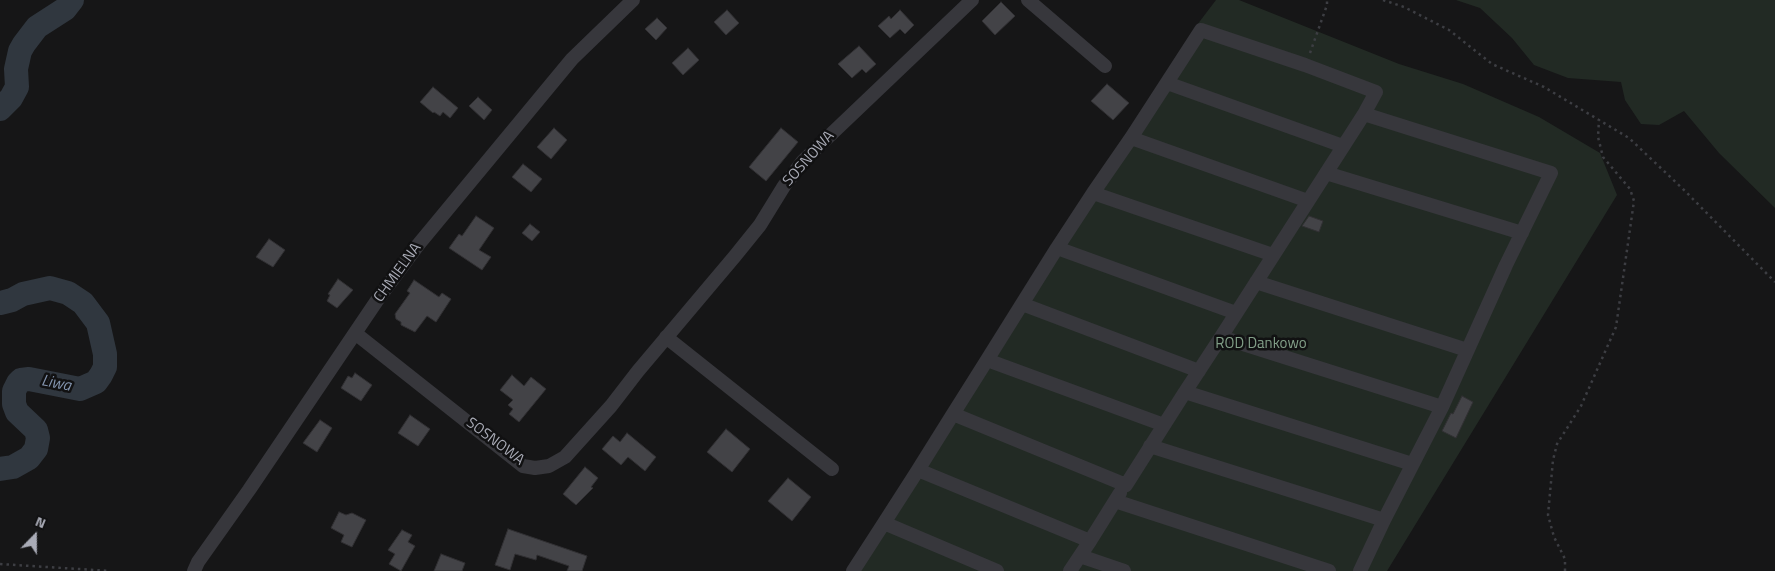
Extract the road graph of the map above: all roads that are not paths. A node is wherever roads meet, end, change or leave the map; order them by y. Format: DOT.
graph roads {
  1 [pos="633,0"];
  2 [pos="972,0"];
  3 [pos="1028,0"];
  4 [pos="1105,66"];
  5 [pos="1167,83"];
  6 [pos="1364,114"];
  7 [pos="1131,138"];
  8 [pos="1343,146"];
  9 [pos="1326,173"];
  10 [pos="1093,193"];
  11 [pos="1308,201"];
  12 [pos="1522,233"];
  13 [pos="1057,248"];
  14 [pos="1273,255"];
  15 [pos="1256,282"];
  16 [pos="1022,304"];
  17 [pos="1236,313"];
  18 [pos="356,333"];
  19 [pos="666,337"];
  20 [pos="1221,337"];
  21 [pos="1468,350"];
  22 [pos="987,360"];
  23 [pos="1198,371"];
  24 [pos="1185,392"];
  25 [pos="1442,407"];
  26 [pos="953,414"];
  27 [pos="1164,425"];
  28 [pos="1150,446"];
  29 [pos="1412,464"];
  30 [pos="832,469"];
  31 [pos="918,470"];
  32 [pos="1126,485"];
  33 [pos="1115,501"];
  34 [pos="1384,520"];
  35 [pos="884,523"];
  36 [pos="1090,541"];
  37 [pos="1080,556"];
  38 [pos="194,571"];
  39 [pos="853,571"];
  40 [pos="998,571"];
  41 [pos="1070,571"];
  42 [pos="1124,571"];
  43 [pos="1329,571"];
  44 [pos="1360,571"];
  1 -- 18 [label="street, CHMIELNA"];
  2 -- 19 [label="street, SOSNOWA"];
  3 -- 4 [label="street"];
  5 -- 6 [label="street"];
  5 -- 7 [label="street"];
  5 -- 8 [label="street"];
  6 -- 8 [label="street"];
  6 -- 12 [label="street"];
  7 -- 10 [label="street"];
  7 -- 11 [label="street"];
  8 -- 9 [label="street"];
  9 -- 11 [label="street"];
  9 -- 12 [label="street"];
  10 -- 13 [label="street"];
  10 -- 14 [label="street"];
  11 -- 14 [label="street"];
  12 -- 21 [label="street"];
  13 -- 16 [label="street"];
  13 -- 17 [label="street"];
  14 -- 15 [label="street"];
  15 -- 17 [label="street"];
  15 -- 21 [label="street"];
  16 -- 22 [label="street"];
  16 -- 23 [label="street"];
  17 -- 20 [label="street"];
  18 -- 19 [label="street, SOSNOWA"];
  18 -- 38 [label="street, CHMIELNA"];
  19 -- 30 [label="street"];
  20 -- 23 [label="street"];
  20 -- 25 [label="street"];
  21 -- 25 [label="street"];
  22 -- 26 [label="street"];
  22 -- 27 [label="street"];
  23 -- 24 [label="street"];
  24 -- 27 [label="street"];
  24 -- 29 [label="street"];
  25 -- 29 [label="street"];
  26 -- 31 [label="street"];
  26 -- 32 [label="street"];
  27 -- 28 [label="street"];
  28 -- 32 [label="street"];
  28 -- 34 [label="street"];
  29 -- 34 [label="street"];
  31 -- 35 [label="street"];
  31 -- 36 [label="street"];
  32 -- 33 [label="street"];
  33 -- 36 [label="street"];
  33 -- 43 [label="street"];
  34 -- 44 [label="street"];
  35 -- 39 [label="street"];
  35 -- 40 [label="street"];
  36 -- 37 [label="street"];
  37 -- 41 [label="street"];
  37 -- 42 [label="street"];
}
